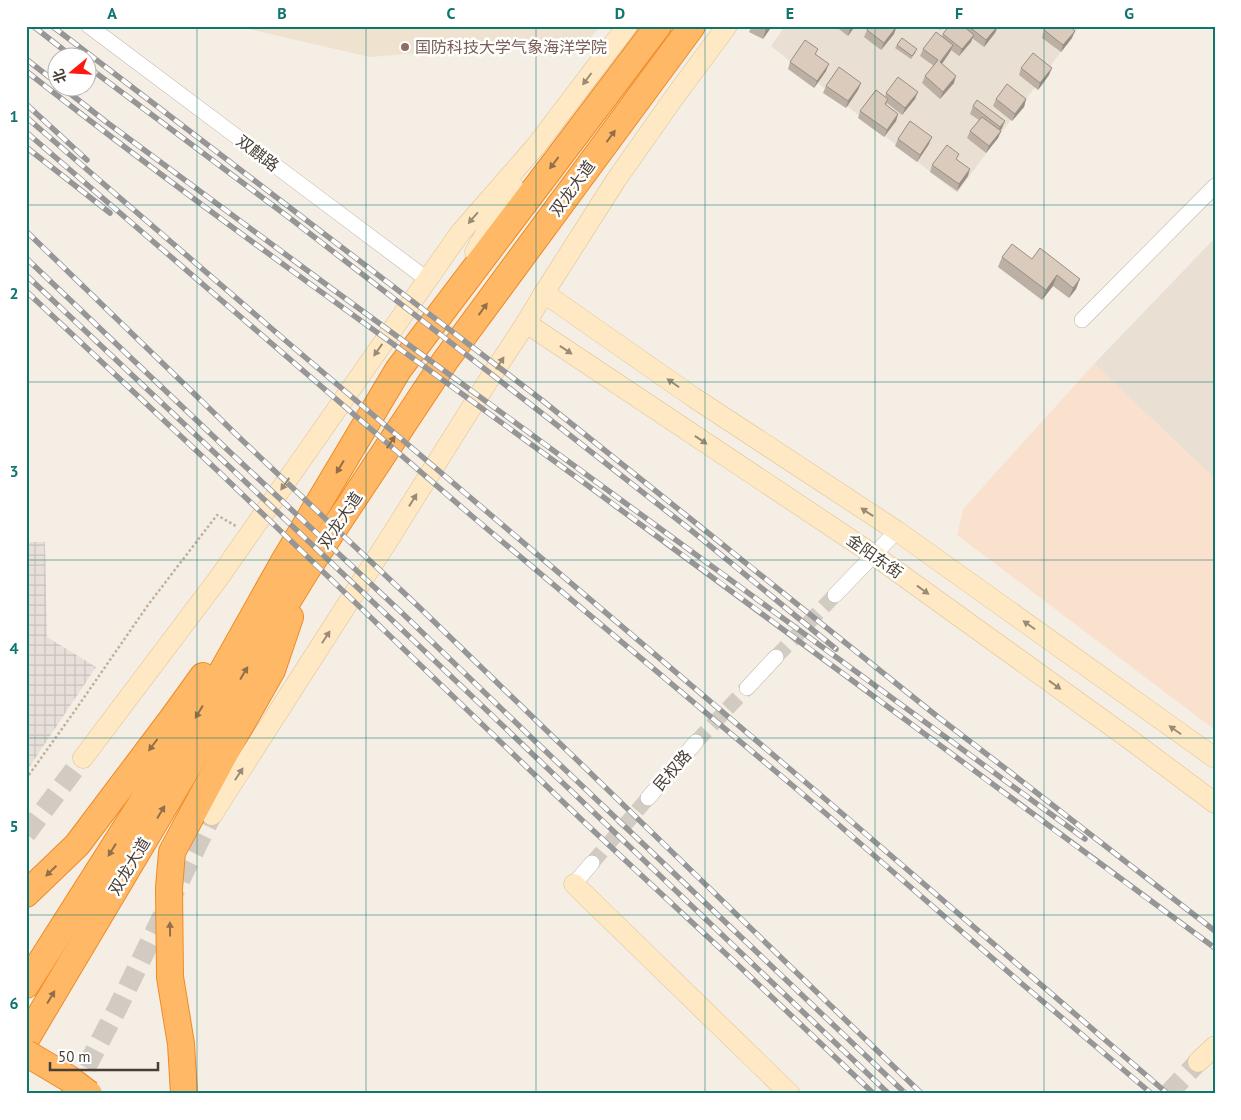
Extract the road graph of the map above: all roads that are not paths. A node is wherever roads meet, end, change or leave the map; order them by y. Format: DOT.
graph roads {
  1 [pos="89,26"];
  2 [pos="627,26"];
  3 [pos="658,26"];
  4 [pos="692,26"];
  5 [pos="727,26"];
  6 [pos="535,148"];
  7 [pos="1215,186"];
  8 [pos="428,280"];
  9 [pos="544,292"];
  10 [pos="437,319"];
  11 [pos="1082,320"];
  12 [pos="526,323"];
  13 [pos="897,531"];
  14 [pos="874,555"];
  15 [pos="295,567"];
  16 [pos="835,595"];
  17 [pos="776,657"];
  18 [pos="747,688"];
  19 [pos="696,742"];
  20 [pos="82,758"];
  21 [pos="1215,758"];
  22 [pos="648,798"];
  23 [pos="1215,803"];
  24 [pos="212,815"];
  25 [pos="592,863"];
  26 [pos="574,884"];
  27 [pos="26,894"];
  28 [pos="26,986"];
  29 [pos="177,1022"];
  30 [pos="26,1039"];
  31 [pos="1215,1046"];
  32 [pos="26,1053"];
  33 [pos="1198,1062"];
  34 [pos="89,1094"];
  35 [pos="184,1094"];
  36 [pos="193,1094"];
  37 [pos="790,1094"];
  1 -- 8 [label="street, 双麒路"];
  2 -- 6 [label="street, one-way"];
  3 -- 10 [label="highway, 双龙大道, one-way"];
  15 -- 4 [label="highway, 双龙大道, one-way"];
  5 -- 9 [label="street"];
  6 -- 8 [label="street, one-way"];
  6 -- 10 [label="street"];
  7 -- 11 [label="street"];
  8 -- 20 [label="street, one-way"];
  9 -- 12 [label="street"];
  13 -- 9 [label="street, 金阳东街, one-way"];
  10 -- 15 [label="highway, 双龙大道, one-way"];
  12 -- 14 [label="street, 金阳东街, one-way"];
  24 -- 12 [label="street, one-way"];
  13 -- 14 [label="street"];
  21 -- 13 [label="street, 金阳东街, one-way"];
  14 -- 16 [label="street"];
  14 -- 23 [label="street, 金阳东街, one-way"];
  15 -- 27 [label="highway, one-way"];
  15 -- 28 [label="highway, 双龙大道, one-way"];
  29 -- 15 [label="highway, one-way"];
  30 -- 15 [label="highway, 双龙大道, one-way"];
  17 -- 18 [label="street"];
  19 -- 22 [label="street, 民权路"];
  25 -- 26 [label="street"];
  26 -- 37 [label="street"];
  29 -- 35 [label="highway"];
  29 -- 36 [label="highway"];
  31 -- 33 [label="street"];
  32 -- 34 [label="highway, bridge"];
}
